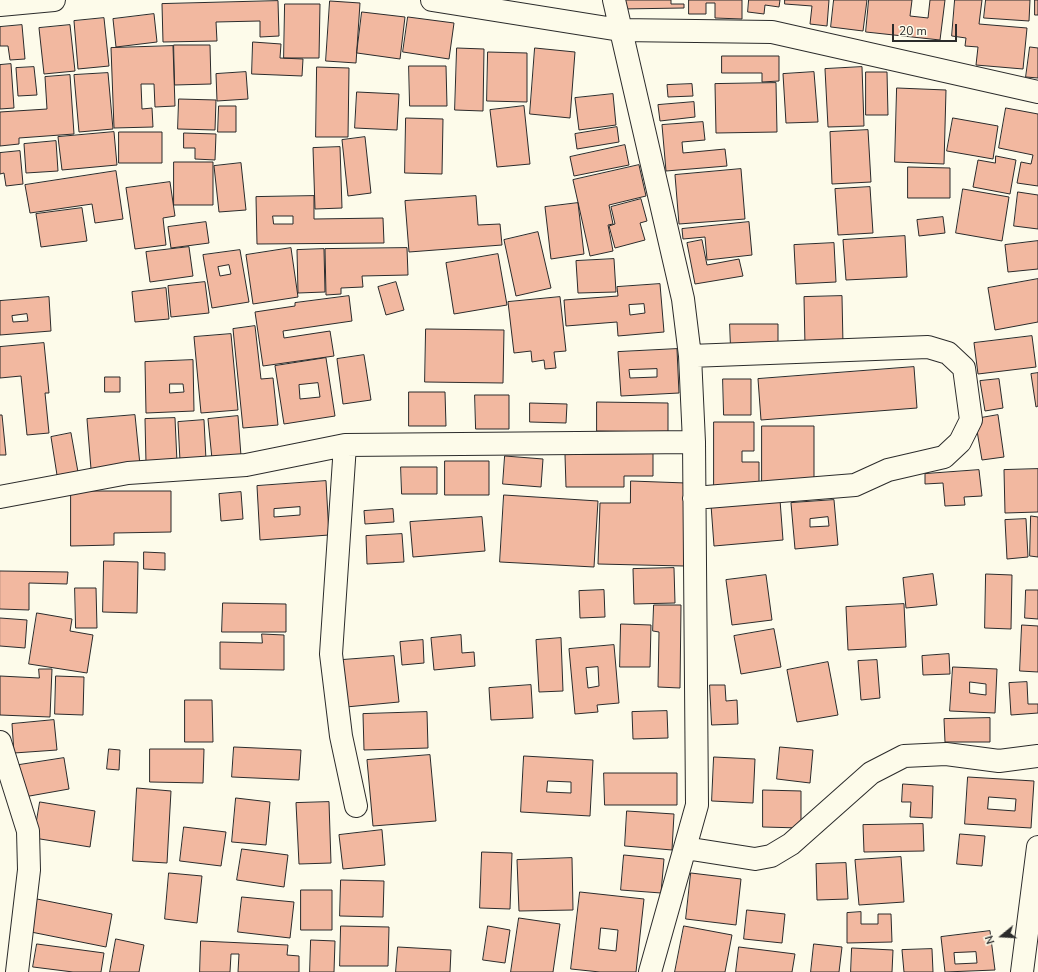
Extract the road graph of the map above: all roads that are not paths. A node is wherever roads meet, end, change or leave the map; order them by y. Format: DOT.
graph roads {
  1 [pos="54,0"];
  2 [pos="432,0"];
  3 [pos="614,0"];
  4 [pos="0,5"];
  5 [pos="620,30"];
  6 [pos="1038,92"];
  7 [pos="690,356"];
  8 [pos="694,442"];
  9 [pos="345,445"];
  10 [pos="0,497"];
  11 [pos="694,498"];
  12 [pos="0,742"];
  13 [pos="1038,756"];
  14 [pos="356,806"];
  15 [pos="1038,847"];
  16 [pos="685,848"];
  17 [pos="17,972"];
  18 [pos="650,972"];
  19 [pos="1022,972"];
  1 -- 4 [label="street"];
  2 -- 5 [label="street"];
  3 -- 5 [label="street"];
  5 -- 6 [label="street"];
  5 -- 7 [label="street"];
  7 -- 8 [label="street"];
  7 -- 11 [label="street"];
  8 -- 9 [label="street"];
  8 -- 11 [label="street"];
  9 -- 10 [label="street"];
  9 -- 14 [label="street"];
  11 -- 16 [label="street"];
  12 -- 17 [label="street"];
  13 -- 16 [label="street"];
  15 -- 19 [label="street"];
  16 -- 18 [label="street"];
}
